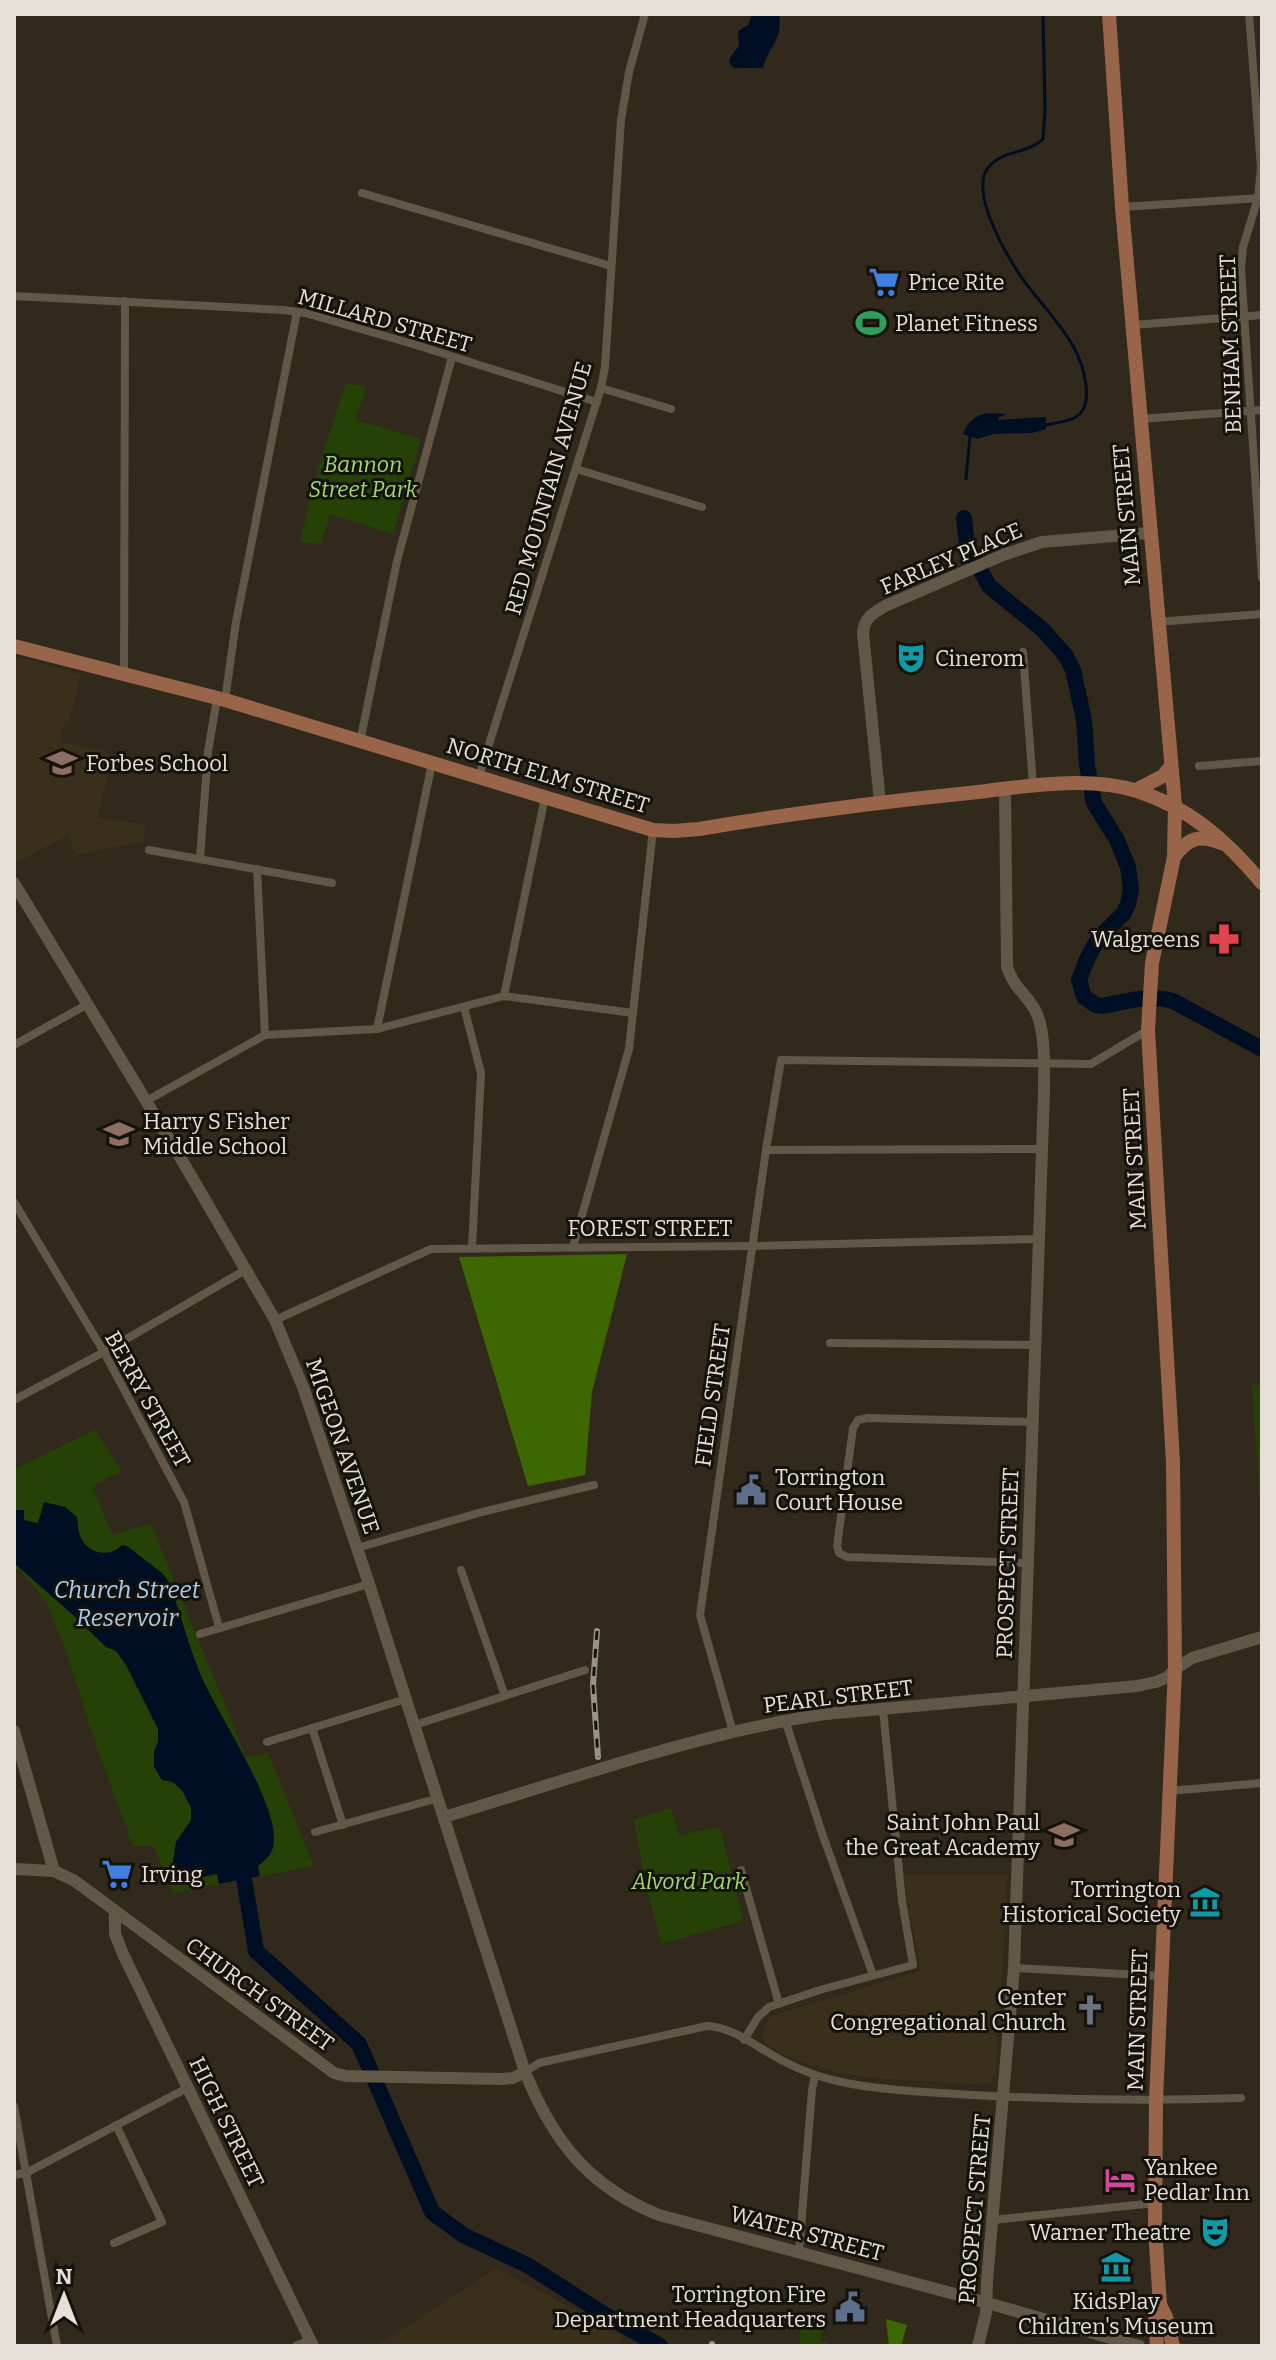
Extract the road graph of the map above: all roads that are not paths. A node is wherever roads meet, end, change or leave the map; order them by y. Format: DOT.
graph roads {
  1 [pos="645,14"];
  2 [pos="1109,14"];
  3 [pos="1249,14"];
  4 [pos="362,193"];
  5 [pos="1260,198"];
  6 [pos="1122,207"];
  7 [pos="611,266"];
  8 [pos="14,296"];
  9 [pos="125,301"];
  10 [pos="297,312"];
  11 [pos="1262,315"];
  12 [pos="1243,317"];
  13 [pos="1133,325"];
  14 [pos="452,357"];
  15 [pos="601,388"];
  16 [pos="597,402"];
  17 [pos="671,409"];
  18 [pos="1262,410"];
  19 [pos="1250,411"];
  20 [pos="1140,419"];
  21 [pos="576,469"];
  22 [pos="702,507"];
  23 [pos="1149,533"];
  24 [pos="1262,578"];
  25 [pos="1262,614"];
  26 [pos="1157,622"];
  27 [pos="14,646"];
  28 [pos="1023,652"];
  29 [pos="124,676"];
  30 [pos="221,699"];
  31 [pos="360,742"];
  32 [pos="1262,761"];
  33 [pos="432,763"];
  34 [pos="1199,766"];
  35 [pos="1170,767"];
  36 [pos="479,776"];
  37 [pos="1033,787"];
  38 [pos="1005,789"];
  39 [pos="1136,790"];
  40 [pos="545,797"];
  41 [pos="880,802"];
  42 [pos="1175,805"];
  43 [pos="653,830"];
  44 [pos="1233,849"];
  45 [pos="149,850"];
  46 [pos="1174,857"];
  47 [pos="200,858"];
  48 [pos="257,869"];
  49 [pos="14,883"];
  50 [pos="332,883"];
  51 [pos="1262,883"];
  52 [pos="504,996"];
  53 [pos="88,1004"];
  54 [pos="464,1007"];
  55 [pos="633,1013"];
  56 [pos="377,1029"];
  57 [pos="1148,1030"];
  58 [pos="265,1035"];
  59 [pos="14,1045"];
  60 [pos="1044,1062"];
  61 [pos="146,1101"];
  62 [pos="1042,1149"];
  63 [pos="766,1150"];
  64 [pos="14,1202"];
  65 [pos="1039,1239"];
  66 [pos="752,1246"];
  67 [pos="573,1247"];
  68 [pos="472,1248"];
  69 [pos="247,1269"];
  70 [pos="275,1320"];
  71 [pos="830,1343"];
  72 [pos="1034,1345"];
  73 [pos="104,1352"];
  74 [pos="14,1400"];
  75 [pos="1033,1422"];
  76 [pos="594,1485"];
  77 [pos="357,1548"];
  78 [pos="1027,1563"];
  79 [pos="461,1570"];
  80 [pos="369,1584"];
  81 [pos="219,1627"];
  82 [pos="200,1634"];
  83 [pos="1262,1637"];
  84 [pos="1175,1669"];
  85 [pos="585,1670"];
  86 [pos="1022,1695"];
  87 [pos="505,1696"];
  88 [pos="406,1699"];
  89 [pos="883,1710"];
  90 [pos="785,1720"];
  91 [pos="415,1725"];
  92 [pos="312,1728"];
  93 [pos="14,1731"];
  94 [pos="733,1732"];
  95 [pos="267,1742"];
  96 [pos="1262,1783"];
  97 [pos="1169,1791"];
  98 [pos="439,1798"];
  99 [pos="444,1817"];
  100 [pos="343,1825"];
  101 [pos="315,1832"];
  102 [pos="14,1869"];
  103 [pos="741,1870"];
  104 [pos="54,1871"];
  105 [pos="115,1913"];
  106 [pos="1014,1968"];
  107 [pos="873,1975"];
  108 [pos="1160,1976"];
  109 [pos="779,2004"];
  110 [pos="744,2040"];
  111 [pos="525,2072"];
  112 [pos="815,2075"];
  113 [pos="189,2087"];
  114 [pos="1003,2096"];
  115 [pos="1241,2098"];
  116 [pos="1156,2101"];
  117 [pos="14,2106"];
  118 [pos="116,2125"];
  119 [pos="26,2173"];
  120 [pos="14,2175"];
  121 [pos="1155,2203"];
  122 [pos="993,2220"];
  123 [pos="114,2243"];
  124 [pos="799,2252"];
  125 [pos="987,2303"];
  126 [pos="1160,2305"];
  127 [pos="311,2343"];
  128 [pos="57,2346"];
  129 [pos="296,2346"];
  130 [pos="978,2346"];
  131 [pos="1139,2346"];
  132 [pos="1157,2346"];
  133 [pos="1173,2346"];
  1 -- 7 [label="street, RED MOUNTAIN AVENUE"];
  2 -- 6 [label="main road, MAIN STREET"];
  3 -- 5 [label="street, BENHAM STREET"];
  4 -- 7 [label="street"];
  5 -- 6 [label="street"];
  5 -- 12 [label="street, BENHAM STREET"];
  6 -- 13 [label="main road, MAIN STREET"];
  7 -- 15 [label="street, RED MOUNTAIN AVENUE"];
  8 -- 9 [label="street, MILLARD STREET"];
  9 -- 10 [label="street, MILLARD STREET"];
  9 -- 29 [label="street"];
  10 -- 14 [label="street, MILLARD STREET"];
  10 -- 30 [label="street"];
  11 -- 12 [label="street"];
  12 -- 13 [label="street"];
  12 -- 19 [label="street, BENHAM STREET"];
  13 -- 20 [label="main road, MAIN STREET"];
  14 -- 16 [label="street, MILLARD STREET"];
  14 -- 31 [label="street"];
  15 -- 16 [label="street, RED MOUNTAIN AVENUE"];
  15 -- 17 [label="street"];
  16 -- 21 [label="street, RED MOUNTAIN AVENUE"];
  18 -- 19 [label="street"];
  19 -- 20 [label="street"];
  19 -- 24 [label="street, BENHAM STREET"];
  20 -- 23 [label="main road, MAIN STREET"];
  21 -- 22 [label="street"];
  21 -- 36 [label="street, RED MOUNTAIN AVENUE"];
  23 -- 26 [label="main road, MAIN STREET"];
  23 -- 41 [label="main road, FARLEY PLACE"];
  25 -- 26 [label="street"];
  26 -- 35 [label="main road, MAIN STREET"];
  27 -- 29 [label="main road, NORTH ELM STREET"];
  28 -- 37 [label="street"];
  29 -- 30 [label="main road, NORTH ELM STREET"];
  30 -- 31 [label="main road, NORTH ELM STREET"];
  30 -- 47 [label="street"];
  31 -- 33 [label="main road, NORTH ELM STREET"];
  32 -- 34 [label="street"];
  33 -- 36 [label="main road, NORTH ELM STREET"];
  33 -- 56 [label="street"];
  35 -- 39 [label="main road"];
  35 -- 42 [label="main road, MAIN STREET"];
  36 -- 40 [label="main road, NORTH ELM STREET"];
  37 -- 38 [label="main road, NORTH ELM STREET"];
  37 -- 39 [label="main road, NORTH ELM STREET"];
  38 -- 41 [label="main road, NORTH ELM STREET"];
  38 -- 60 [label="main road, PROSPECT STREET"];
  39 -- 42 [label="main road, NORTH ELM STREET"];
  40 -- 43 [label="main road, NORTH ELM STREET"];
  40 -- 52 [label="street"];
  41 -- 43 [label="main road, NORTH ELM STREET"];
  42 -- 44 [label="main road, NORTH ELM STREET"];
  42 -- 46 [label="main road, MAIN STREET"];
  43 -- 55 [label="street"];
  44 -- 46 [label="main road"];
  44 -- 51 [label="main road, NORTH ELM STREET"];
  45 -- 47 [label="street"];
  46 -- 57 [label="main road, MAIN STREET"];
  47 -- 48 [label="street"];
  48 -- 50 [label="street"];
  48 -- 58 [label="street"];
  49 -- 53 [label="main road, MIGEON AVENUE"];
  52 -- 54 [label="street"];
  52 -- 55 [label="street"];
  53 -- 59 [label="street"];
  53 -- 61 [label="main road, MIGEON AVENUE"];
  54 -- 56 [label="street"];
  54 -- 68 [label="street"];
  55 -- 67 [label="street"];
  56 -- 58 [label="street"];
  57 -- 60 [label="street"];
  57 -- 84 [label="main road, MAIN STREET"];
  58 -- 61 [label="street"];
  60 -- 62 [label="main road, PROSPECT STREET"];
  60 -- 63 [label="street, FIELD STREET"];
  61 -- 69 [label="main road, MIGEON AVENUE"];
  62 -- 63 [label="street"];
  62 -- 65 [label="main road, PROSPECT STREET"];
  63 -- 66 [label="street, FIELD STREET"];
  64 -- 73 [label="street, BERRY STREET"];
  65 -- 66 [label="street, FOREST STREET"];
  65 -- 72 [label="main road, PROSPECT STREET"];
  66 -- 67 [label="street, FOREST STREET"];
  66 -- 94 [label="street, FIELD STREET"];
  67 -- 68 [label="street, FOREST STREET"];
  68 -- 70 [label="street, FOREST STREET"];
  69 -- 70 [label="main road, MIGEON AVENUE"];
  69 -- 73 [label="street"];
  70 -- 77 [label="main road, MIGEON AVENUE"];
  71 -- 72 [label="street"];
  72 -- 75 [label="main road, PROSPECT STREET"];
  73 -- 74 [label="street"];
  73 -- 81 [label="street, BERRY STREET"];
  75 -- 78 [label="main road, PROSPECT STREET"];
  75 -- 78 [label="street"];
  76 -- 77 [label="street"];
  77 -- 80 [label="main road, MIGEON AVENUE"];
  78 -- 86 [label="main road, PROSPECT STREET"];
  79 -- 87 [label="street"];
  80 -- 81 [label="street"];
  80 -- 88 [label="main road, MIGEON AVENUE"];
  81 -- 82 [label="street"];
  83 -- 84 [label="main road, PEARL STREET"];
  84 -- 86 [label="main road, PEARL STREET"];
  84 -- 97 [label="main road, MAIN STREET"];
  85 -- 87 [label="street"];
  86 -- 89 [label="main road, PEARL STREET"];
  86 -- 106 [label="main road, PROSPECT STREET"];
  87 -- 91 [label="street"];
  88 -- 91 [label="main road, MIGEON AVENUE"];
  88 -- 92 [label="street"];
  89 -- 90 [label="main road, PEARL STREET"];
  89 -- 107 [label="street"];
  90 -- 94 [label="main road, PEARL STREET"];
  90 -- 107 [label="street"];
  91 -- 98 [label="main road, MIGEON AVENUE"];
  92 -- 95 [label="street"];
  92 -- 100 [label="street"];
  93 -- 104 [label="main road"];
  94 -- 99 [label="main road, PEARL STREET"];
  96 -- 97 [label="street"];
  97 -- 108 [label="main road, MAIN STREET"];
  98 -- 99 [label="main road, MIGEON AVENUE"];
  98 -- 100 [label="street"];
  99 -- 111 [label="main road, MIGEON AVENUE"];
  100 -- 101 [label="street"];
  102 -- 104 [label="main road"];
  103 -- 109 [label="street"];
  104 -- 105 [label="main road, CHURCH STREET"];
  105 -- 111 [label="main road, CHURCH STREET"];
  105 -- 113 [label="main road, HIGH STREET"];
  106 -- 108 [label="street"];
  106 -- 114 [label="main road, PROSPECT STREET"];
  107 -- 109 [label="street"];
  108 -- 116 [label="main road, MAIN STREET"];
  109 -- 110 [label="street"];
  110 -- 111 [label="street, CHURCH STREET"];
  110 -- 112 [label="street, CHURCH STREET"];
  111 -- 124 [label="main road, WATER STREET"];
  112 -- 114 [label="street, CHURCH STREET"];
  112 -- 124 [label="street"];
  113 -- 118 [label="street"];
  113 -- 127 [label="main road, HIGH STREET"];
  114 -- 116 [label="street, CHURCH STREET"];
  114 -- 122 [label="main road, PROSPECT STREET"];
  115 -- 116 [label="street, CHURCH STREET"];
  116 -- 121 [label="main road, MAIN STREET"];
  117 -- 119 [label="street"];
  118 -- 119 [label="street"];
  118 -- 123 [label="street"];
  119 -- 120 [label="street"];
  119 -- 128 [label="street"];
  121 -- 122 [label="street"];
  121 -- 126 [label="main road, MAIN STREET"];
  122 -- 125 [label="main road, PROSPECT STREET"];
  124 -- 125 [label="main road, WATER STREET"];
  125 -- 130 [label="main road, PROSPECT STREET"];
  125 -- 131 [label="main road, WATER STREET"];
  126 -- 132 [label="main road, MAIN STREET"];
  126 -- 133 [label="main road, MAIN STREET"];
  127 -- 129 [label="street"];
}
